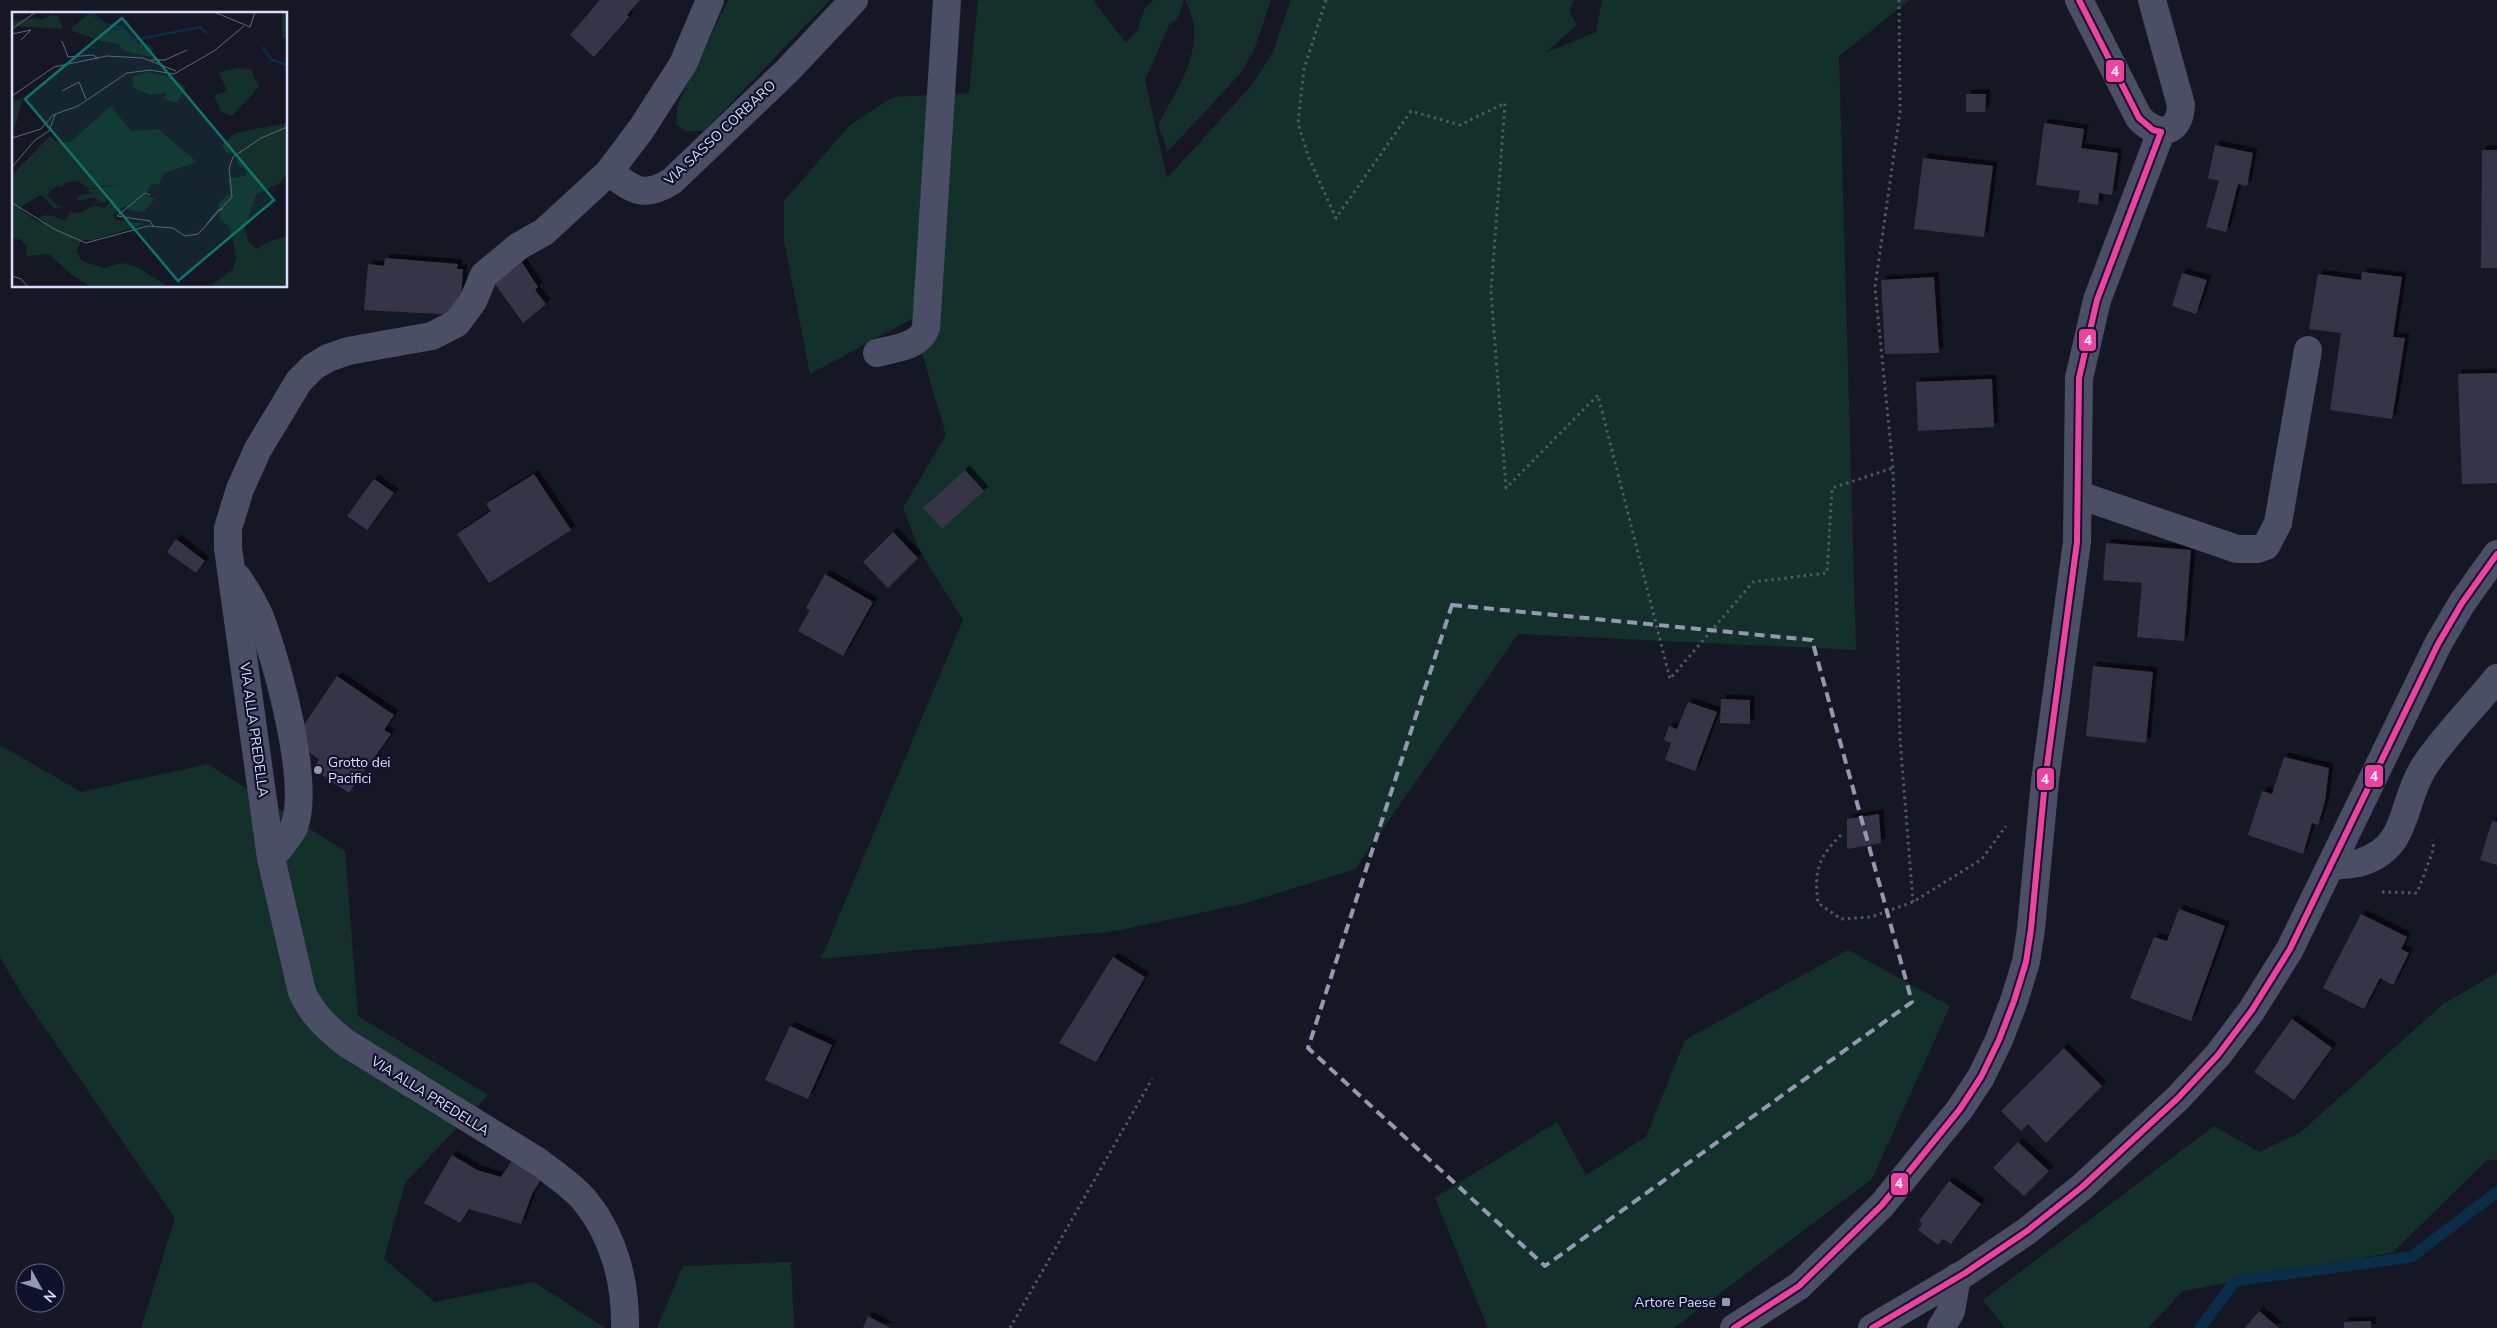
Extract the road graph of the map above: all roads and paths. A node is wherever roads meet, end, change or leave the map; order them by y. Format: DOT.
graph roads {
  1 [pos="710,0"];
  2 [pos="854,0"];
  3 [pos="947,0"];
  4 [pos="1326,0"];
  5 [pos="1898,0"];
  6 [pos="2079,0"];
  7 [pos="2152,0"];
  8 [pos="2161,132"];
  9 [pos="610,172"];
  10 [pos="2308,350"];
  11 [pos="877,353"];
  12 [pos="1893,468"];
  13 [pos="2079,495"];
  14 [pos="2497,554"];
  15 [pos="231,568"];
  16 [pos="2497,678"];
  17 [pos="2006,825"];
  18 [pos="1841,835"];
  19 [pos="271,858"];
  20 [pos="2332,866"];
  21 [pos="1913,902"];
  22 [pos="1152,1079"];
  23 [pos="1957,1277"];
  24 [pos="625,1328"];
  25 [pos="1010,1328"];
  26 [pos="1734,1328"];
  27 [pos="1872,1328"];
  28 [pos="1941,1328"];
  1 -- 9 [label="street"];
  2 -- 9 [label="street, VIA SASSO CORBARO"];
  3 -- 11 [label="street"];
  4 -- 12 [label="path"];
  5 -- 12 [label="path"];
  6 -- 8 [label="street"];
  7 -- 8 [label="street"];
  8 -- 13 [label="street"];
  9 -- 15 [label="street, VIA ALLA PREDELLA"];
  10 -- 13 [label="street"];
  12 -- 21 [label="path"];
  13 -- 26 [label="street"];
  14 -- 20 [label="street"];
  15 -- 19 [label="street, VIA ALLA PREDELLA"];
  15 -- 19 [label="street"];
  16 -- 20 [label="street"];
  17 -- 21 [label="path"];
  18 -- 21 [label="path"];
  19 -- 24 [label="street, VIA ALLA PREDELLA"];
  20 -- 23 [label="street"];
  22 -- 25 [label="path"];
  23 -- 27 [label="street"];
  23 -- 28 [label="street"];
}
